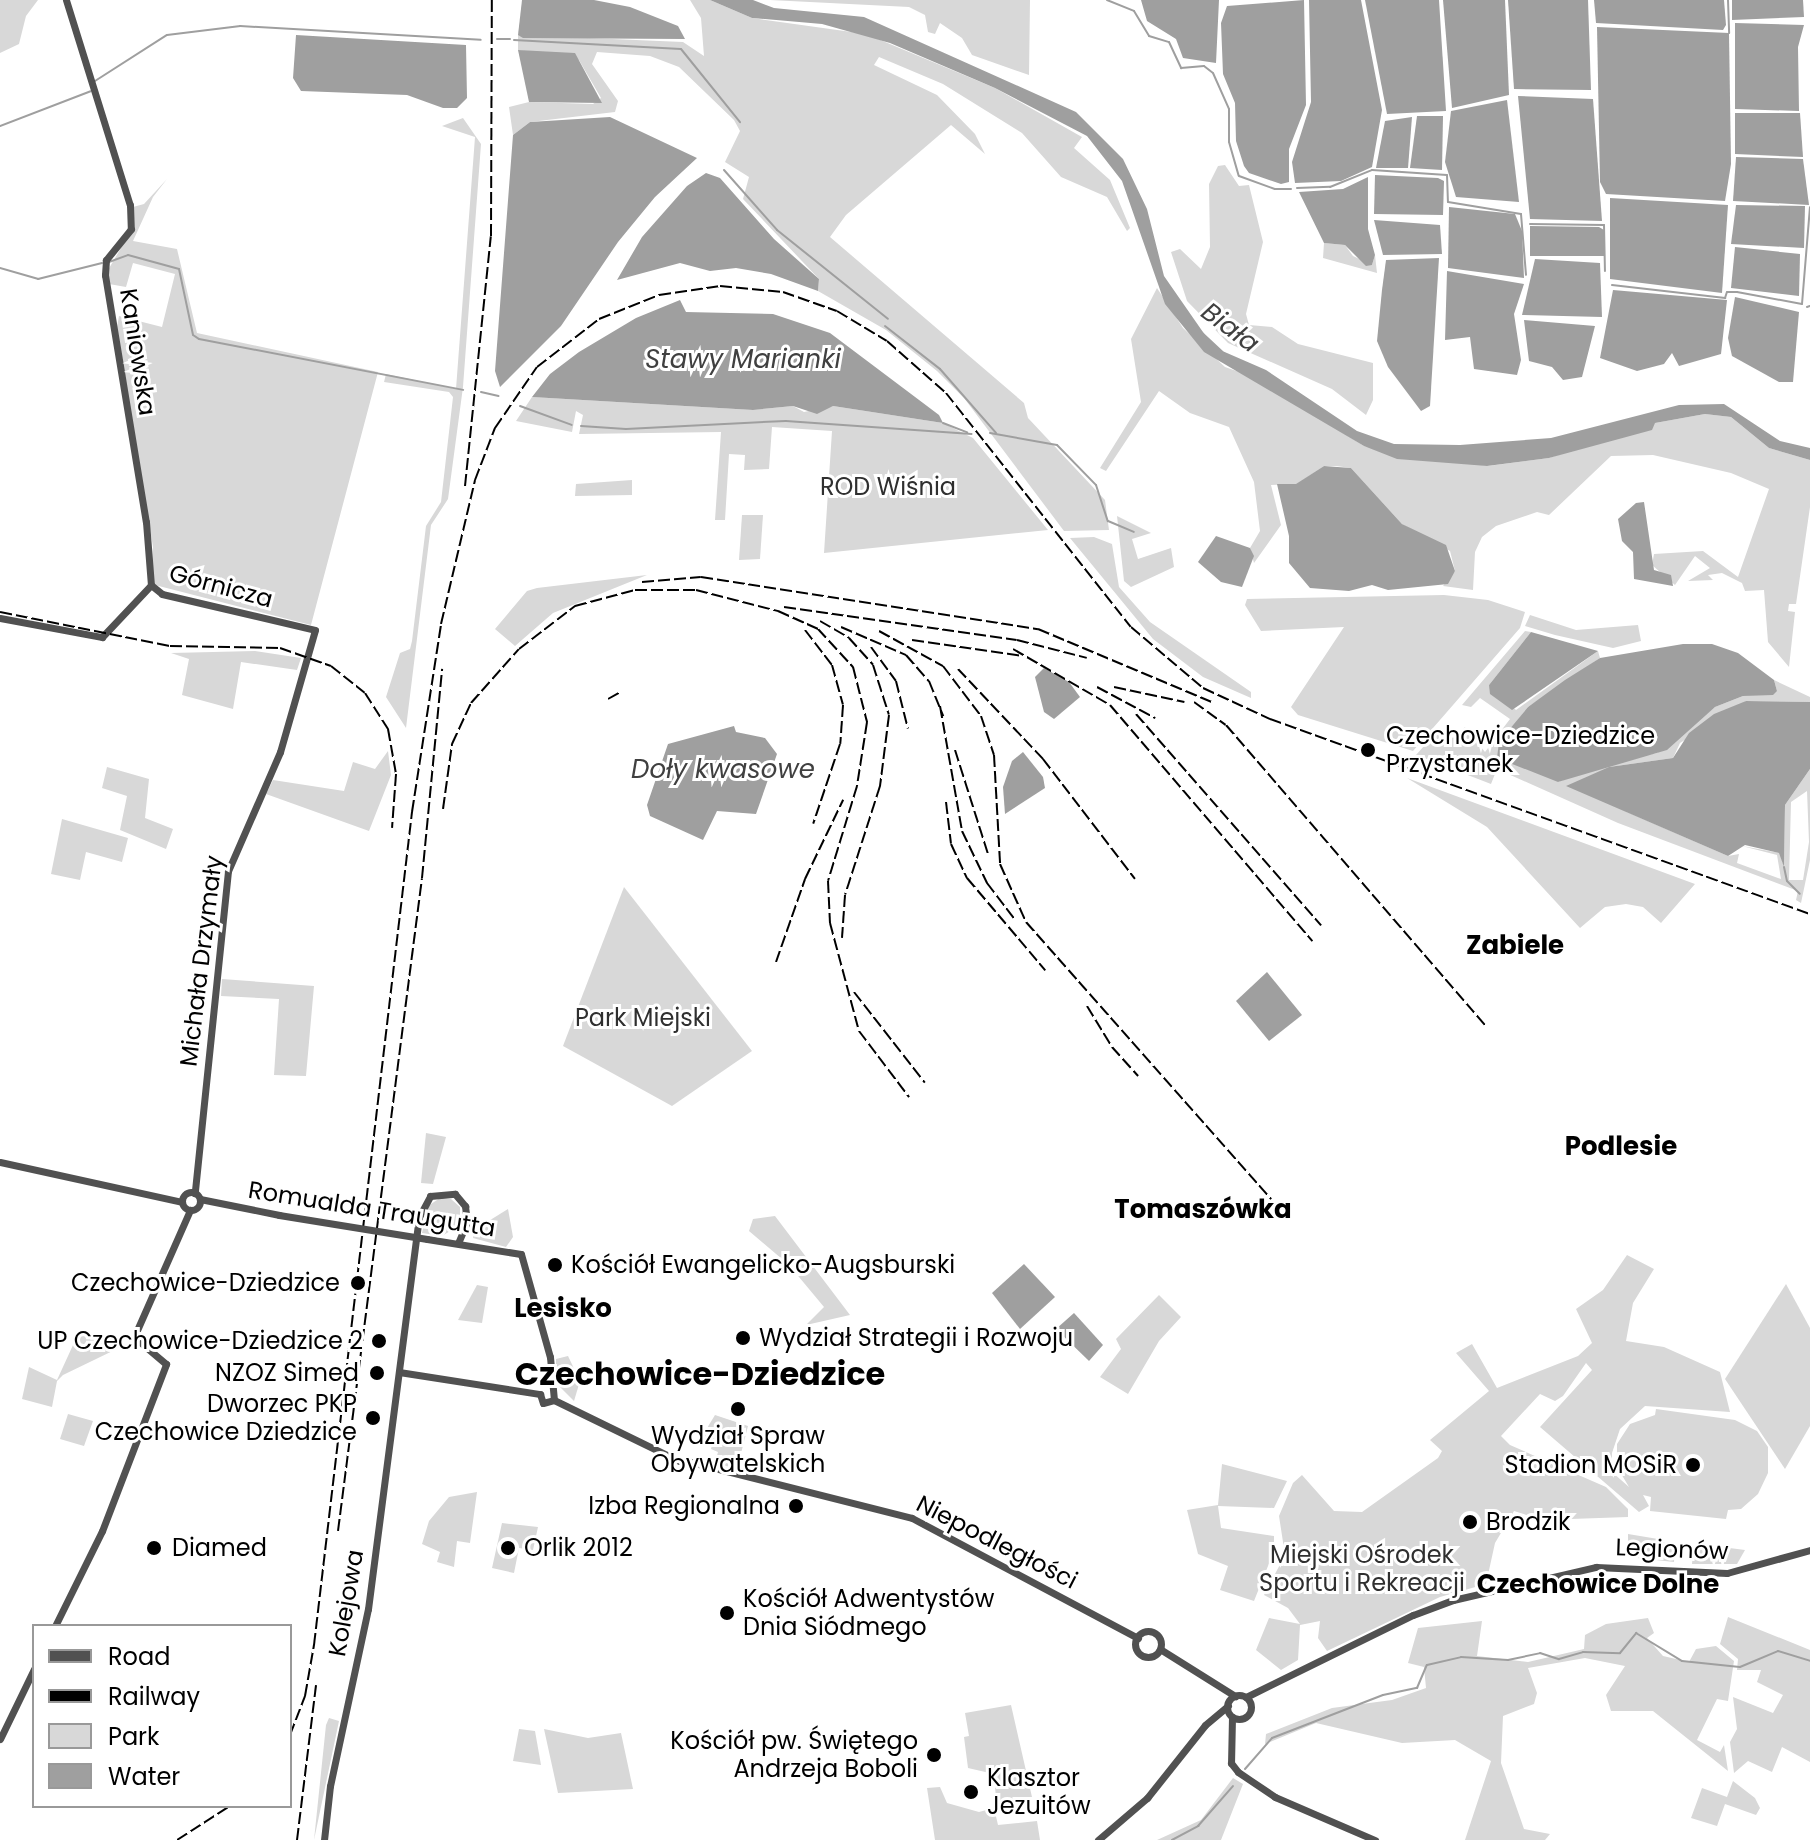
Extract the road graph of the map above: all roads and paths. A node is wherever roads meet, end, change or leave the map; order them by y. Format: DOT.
graph roads {
  1 [pos="66,0"];
  2 [pos="151,585"];
  3 [pos="0,618"];
  4 [pos="315,630"];
  5 [pos="0,1162"];
  6 [pos="191,1201"];
  7 [pos="458,1243"];
  8 [pos="399,1372"];
  9 [pos="546,1391"];
  10 [pos="554,1400"];
  11 [pos="1810,1550"];
  12 [pos="56,1624"];
  13 [pos="1138,1638"];
  14 [pos="1160,1649"];
  15 [pos="32,1673"];
  16 [pos="1266,1688"];
  17 [pos="1246,1697"];
  18 [pos="1231,1702"];
  19 [pos="1251,1707"];
  20 [pos="1235,1717"];
  21 [pos="1209,1721"];
  22 [pos="0,1739"];
  23 [pos="324,1840"];
  24 [pos="1098,1840"];
  25 [pos="1375,1840"];
  1 -- 2 [label="street, Kaniowska"];
  2 -- 3 [label="street, Górnicza"];
  2 -- 4 [label="street, Górnicza"];
  4 -- 6 [label="street, Michała Drzymały"];
  5 -- 6 [label="street"];
  6 -- 7 [label="street, Romualda Traugutta, bridge"];
  6 -- 12 [label="street, Michała Drzymały"];
  7 -- 8 [label="street, Kolejowa"];
  7 -- 9 [label="street, Romualda Traugutta"];
  8 -- 9 [label="street"];
  8 -- 23 [label="street, Kolejowa"];
  9 -- 10 [label="street"];
  9 -- 10 [label="street, Niepodległości"];
  10 -- 13 [label="street, Niepodległości"];
  11 -- 16 [label="street, Legionów"];
  13 -- 14 [label="street"];
  13 -- 14 [label="street"];
  14 -- 18 [label="street"];
  15 -- 22 [label="street"];
  16 -- 17 [label="street, Legionów"];
  16 -- 19 [label="street, Legionów"];
  17 -- 18 [label="street"];
  17 -- 19 [label="street"];
  18 -- 20 [label="street"];
  18 -- 21 [label="street"];
  19 -- 20 [label="street, Legionów"];
  20 -- 21 [label="street"];
  20 -- 25 [label="street, Legionów"];
  21 -- 24 [label="street"];
}
